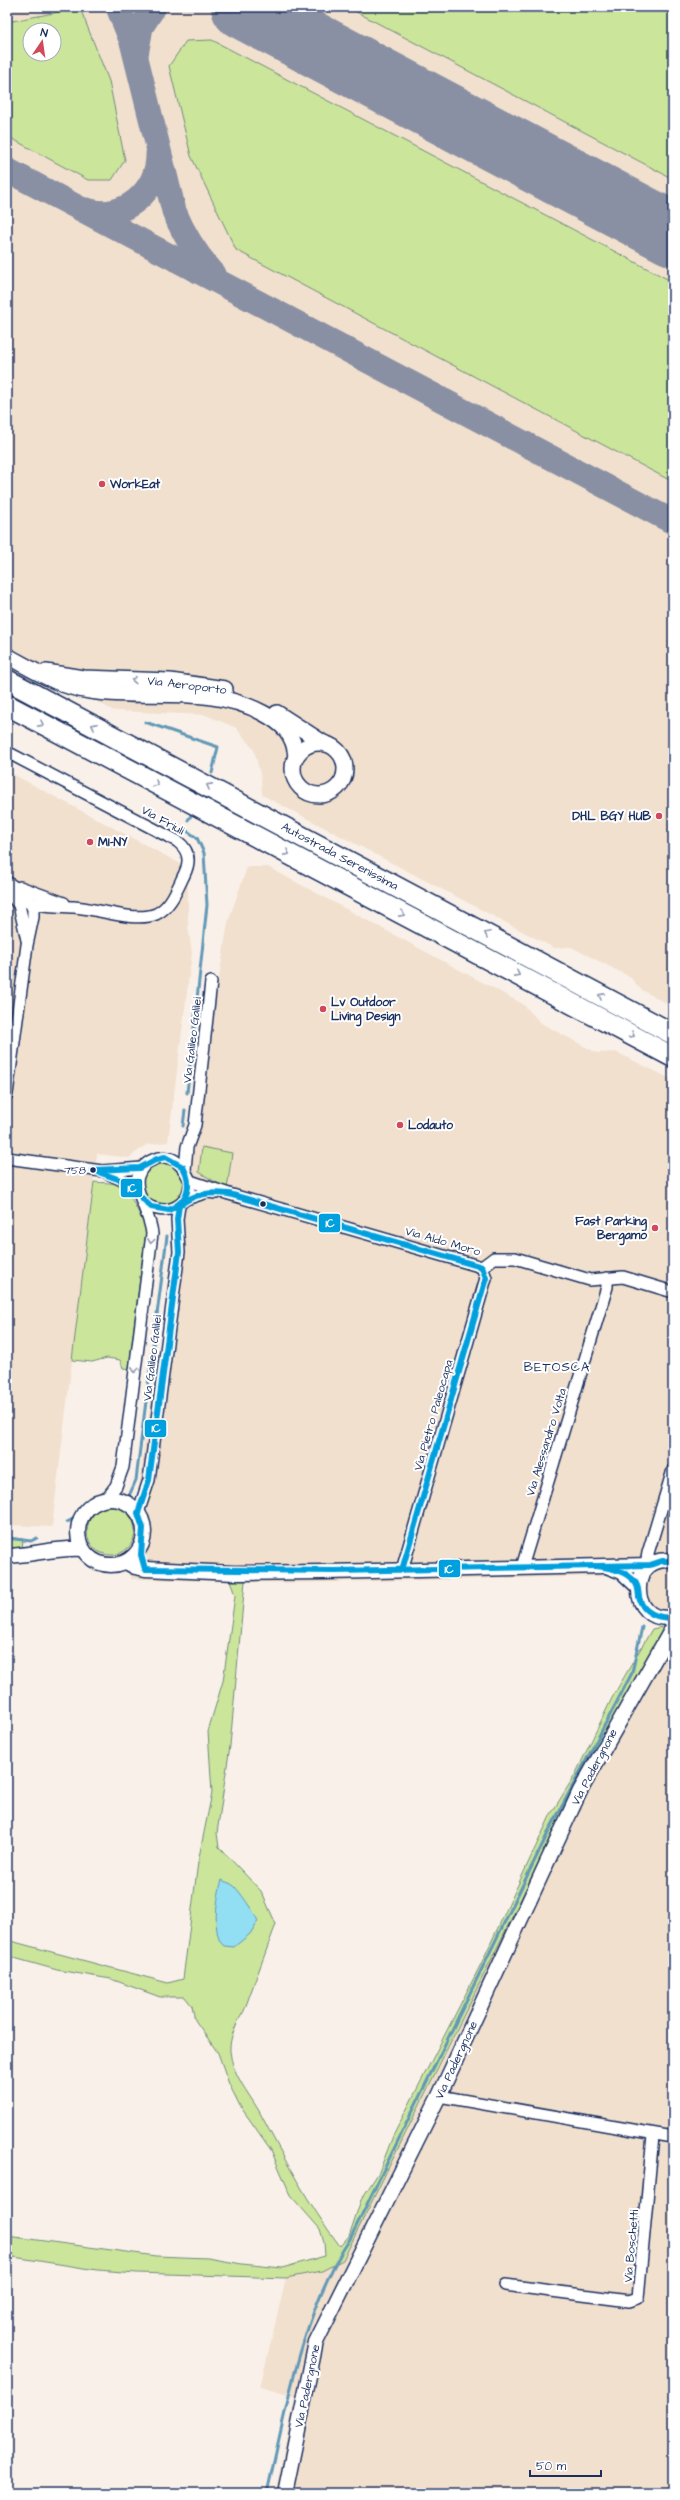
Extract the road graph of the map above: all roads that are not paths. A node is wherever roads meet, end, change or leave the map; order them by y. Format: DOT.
graph roads {
  1 [pos="7,656"];
  2 [pos="35,670"];
  3 [pos="7,680"];
  4 [pos="7,706"];
  5 [pos="325,744"];
  6 [pos="7,752"];
  7 [pos="296,756"];
  8 [pos="10,888"];
  9 [pos="31,903"];
  10 [pos="74,907"];
  11 [pos="27,945"];
  12 [pos="211,982"];
  13 [pos="673,1034"];
  14 [pos="673,1057"];
  15 [pos="7,1094"];
  16 [pos="187,1147"];
  17 [pos="7,1158"];
  18 [pos="163,1158"];
  19 [pos="142,1168"];
  20 [pos="185,1170"];
  21 [pos="102,1171"];
  22 [pos="190,1181"];
  23 [pos="138,1192"];
  24 [pos="229,1194"];
  25 [pos="182,1202"];
  26 [pos="144,1203"];
  27 [pos="482,1266"];
  28 [pos="606,1278"];
  29 [pos="673,1292"];
  30 [pos="673,1470"];
  31 [pos="105,1500"];
  32 [pos="138,1513"];
  33 [pos="80,1523"];
  34 [pos="142,1544"];
  35 [pos="83,1548"];
  36 [pos="52,1549"];
  37 [pos="7,1556"];
  38 [pos="673,1561"];
  39 [pos="126,1562"];
  40 [pos="650,1565"];
  41 [pos="605,1566"];
  42 [pos="522,1568"];
  43 [pos="145,1569"];
  44 [pos="402,1570"];
  45 [pos="638,1587"];
  46 [pos="652,1614"];
  47 [pos="673,1617"];
  48 [pos="673,1627"];
  49 [pos="664,1640"];
  50 [pos="439,2096"];
  51 [pos="653,2135"];
  52 [pos="673,2137"];
  53 [pos="505,2285"];
  54 [pos="285,2493"];
  1 -- 2 [label="main road, Via Aeroporto"];
  5 -- 2 [label="main road, Via Aeroporto, one-way"];
  2 -- 7 [label="main road, Via Aeroporto"];
  13 -- 3 [label="highway, Autostrada Serenissima, one-way"];
  4 -- 14 [label="highway, Autostrada Serenissima, one-way"];
  5 -- 7 [label="main road"];
  5 -- 7 [label="main road"];
  6 -- 10 [label="street, Via Friuli"];
  8 -- 9 [label="street, Via Friuli"];
  8 -- 10 [label="street, Via Friuli"];
  8 -- 11 [label="street"];
  9 -- 10 [label="street, Via Friuli"];
  9 -- 11 [label="street"];
  11 -- 15 [label="street"];
  12 -- 16 [label="street, Via Galileo Galilei"];
  16 -- 18 [label="street"];
  16 -- 20 [label="street, Via Galileo Galilei"];
  17 -- 21 [label="street"];
  18 -- 19 [label="street"];
  18 -- 20 [label="street"];
  19 -- 21 [label="street"];
  19 -- 23 [label="street"];
  20 -- 22 [label="street"];
  21 -- 23 [label="street"];
  22 -- 24 [label="street, Via Aldo Moro"];
  22 -- 25 [label="street"];
  23 -- 26 [label="street"];
  24 -- 25 [label="street, Via Aldo Moro"];
  24 -- 27 [label="street, Via Aldo Moro"];
  25 -- 26 [label="street"];
  25 -- 32 [label="street, Via Galileo Galilei"];
  26 -- 31 [label="street, one-way"];
  27 -- 28 [label="street, Via Aldo Moro"];
  27 -- 44 [label="street, Via Pietro Paleocapa"];
  28 -- 29 [label="street, Via Aldo Moro"];
  28 -- 42 [label="street, Via Alessandro Volta"];
  30 -- 40 [label="street"];
  31 -- 32 [label="street"];
  31 -- 33 [label="street"];
  32 -- 34 [label="street"];
  33 -- 35 [label="street"];
  33 -- 36 [label="street"];
  34 -- 39 [label="street"];
  34 -- 43 [label="street"];
  35 -- 36 [label="street"];
  35 -- 39 [label="street"];
  36 -- 37 [label="street"];
  38 -- 40 [label="street"];
  39 -- 43 [label="street"];
  40 -- 41 [label="street"];
  40 -- 45 [label="street"];
  41 -- 42 [label="street"];
  41 -- 45 [label="street"];
  42 -- 44 [label="street"];
  43 -- 44 [label="street"];
  45 -- 46 [label="street"];
  46 -- 47 [label="street"];
  46 -- 49 [label="street"];
  48 -- 49 [label="street, Via Padergnone"];
  49 -- 50 [label="street, Via Padergnone"];
  50 -- 51 [label="street"];
  50 -- 54 [label="street, Via Padergnone"];
  51 -- 52 [label="street"];
  51 -- 53 [label="street, Via Boschetti"];
}
